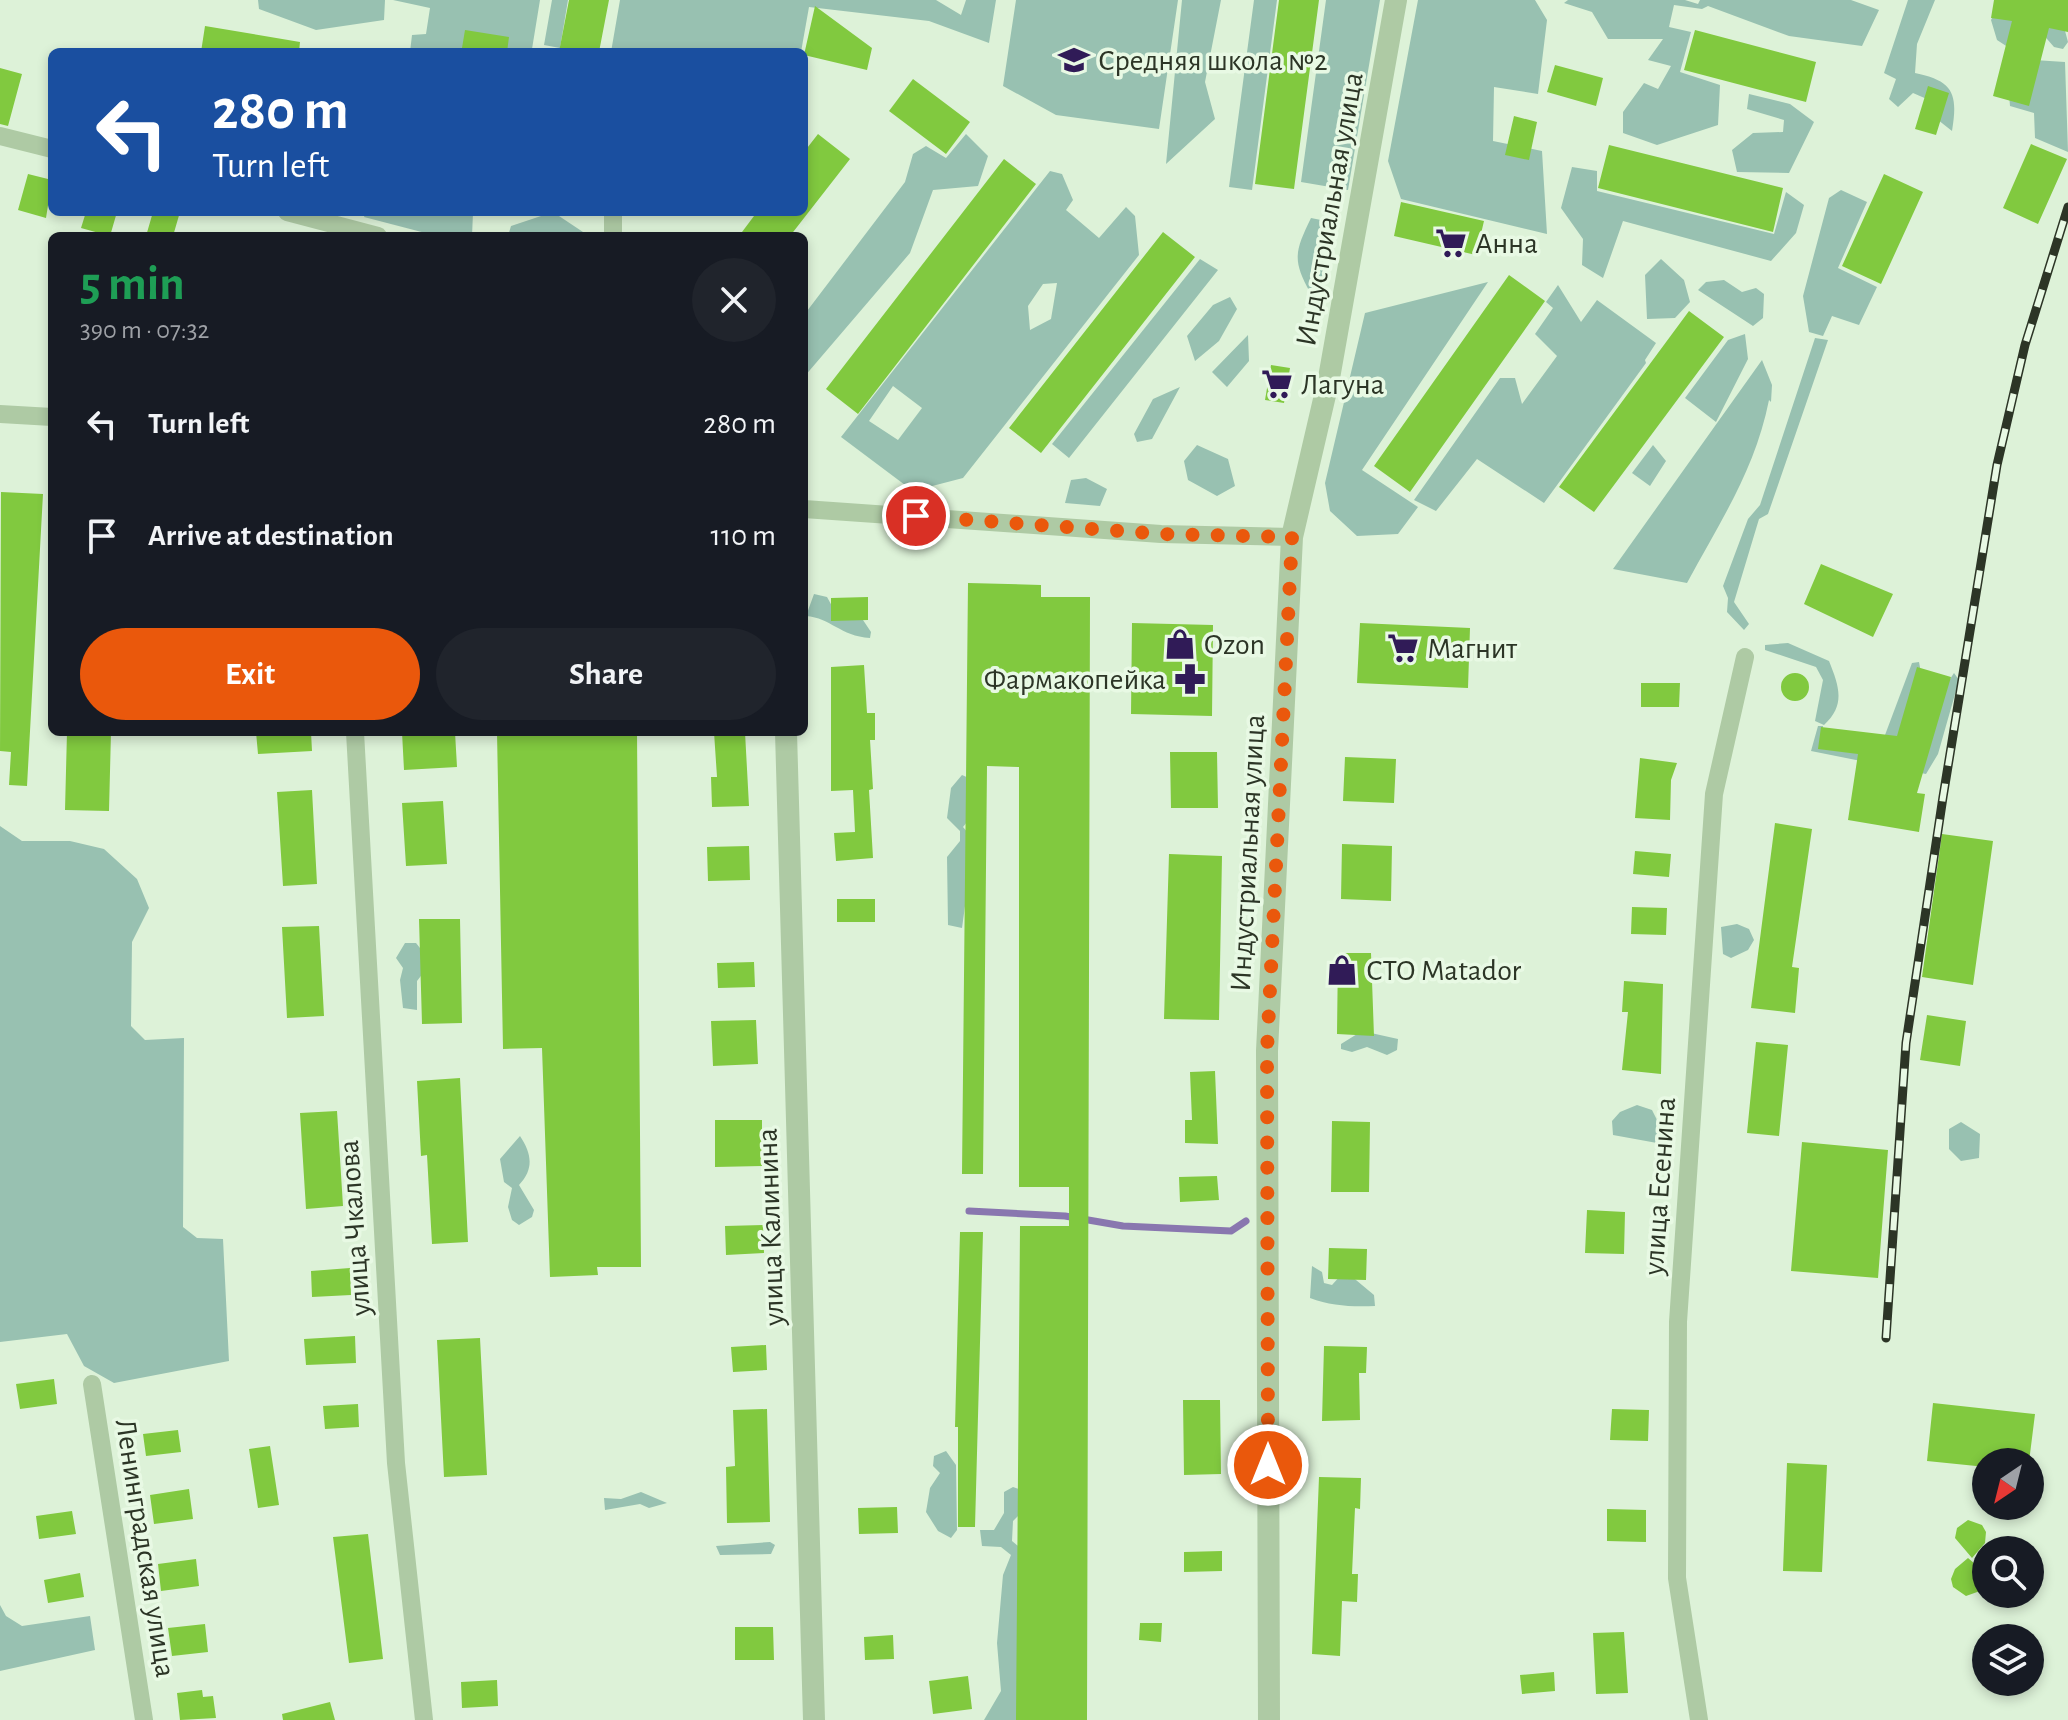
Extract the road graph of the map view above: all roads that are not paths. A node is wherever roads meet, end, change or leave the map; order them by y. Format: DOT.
graph roads {
  1 [pos="1396,0"];
  2 [pos="0,136"];
  3 [pos="48,148"];
  4 [pos="302,216"];
  5 [pos="363,232"];
  6 [pos="0,414"];
  7 [pos="48,417"];
  8 [pos="808,509"];
  9 [pos="1292,537"];
  10 [pos="1745,657"];
  11 [pos="355,736"];
  12 [pos="786,736"];
  13 [pos="92,1384"];
  14 [pos="144,1720"];
  15 [pos="424,1720"];
  16 [pos="814,1720"];
  17 [pos="1269,1720"];
  18 [pos="1699,1720"];
  1 -- 9 [label="street, Индустриальная улица"];
  2 -- 3 [label="street"];
  4 -- 5 [label="street"];
  6 -- 7 [label="street"];
  8 -- 9 [label="street"];
  9 -- 17 [label="street, Индустриальная улица"];
  10 -- 18 [label="street, улица Есенина"];
  11 -- 15 [label="street, улица Чкалова"];
  12 -- 16 [label="street, улица Калинина"];
  13 -- 14 [label="street, Ленинградская улица"];
}
